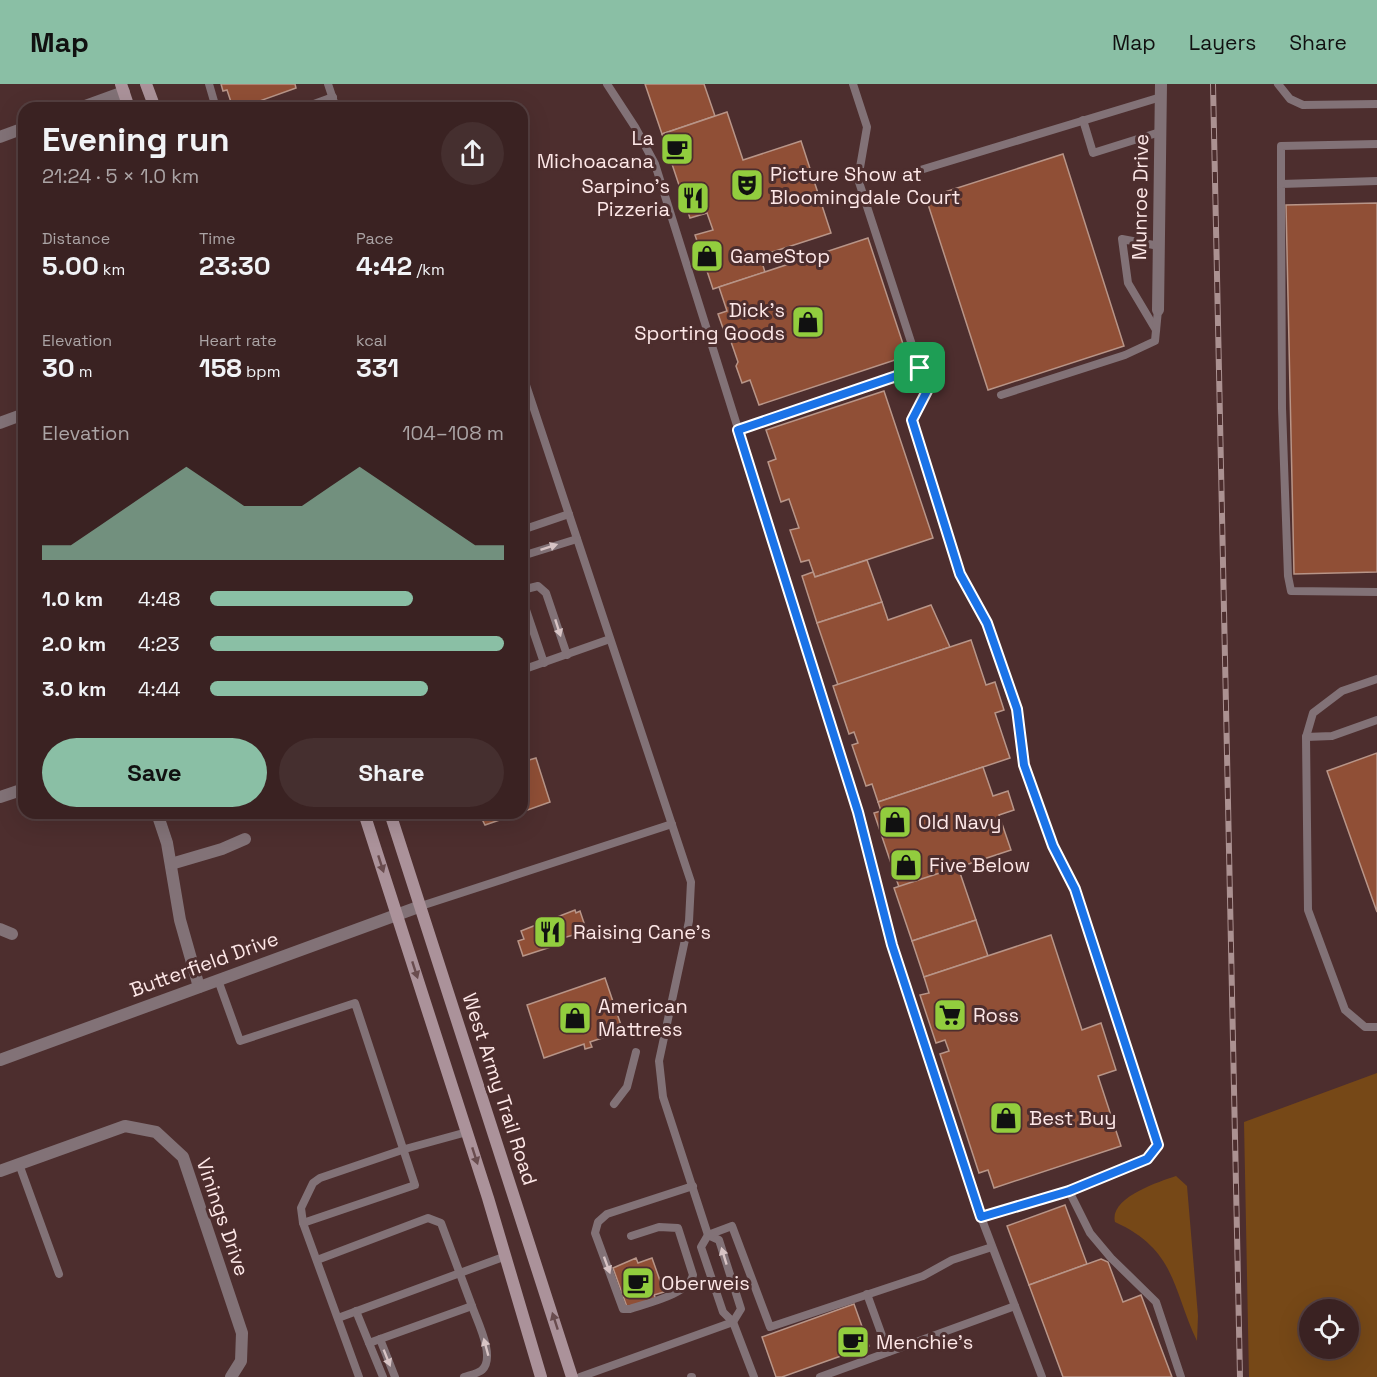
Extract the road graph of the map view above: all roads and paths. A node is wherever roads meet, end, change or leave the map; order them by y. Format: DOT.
graph roads {
  1 [pos="146,84"];
  2 [pos="209,84"];
  3 [pos="328,84"];
  4 [pos="607,84"];
  5 [pos="853,84"];
  6 [pos="1278,84"];
  7 [pos="122,88"];
  8 [pos="1161,90"];
  9 [pos="333,97"];
  10 [pos="93,102"];
  11 [pos="153,102"];
  12 [pos="214,102"];
  13 [pos="319,102"];
  14 [pos="334,102"];
  15 [pos="1377,104"];
  16 [pos="1083,120"];
  17 [pos="18,130"];
  18 [pos="1160,132"];
  19 [pos="0,137"];
  20 [pos="1377,144"];
  21 [pos="917,171"];
  22 [pos="1377,181"];
  23 [pos="1281,184"];
  24 [pos="1159,246"];
  25 [pos="1158,310"];
  26 [pos="1156,330"];
  27 [pos="920,368"];
  28 [pos="528,391"];
  29 [pos="1001,395"];
  30 [pos="18,416"];
  31 [pos="0,423"];
  32 [pos="738,430"];
  33 [pos="569,514"];
  34 [pos="528,528"];
  35 [pos="577,539"];
  36 [pos="528,554"];
  37 [pos="528,588"];
  38 [pos="1377,592"];
  39 [pos="528,616"];
  40 [pos="610,639"];
  41 [pos="567,655"];
  42 [pos="544,663"];
  43 [pos="528,668"];
  44 [pos="1377,679"];
  45 [pos="1377,720"];
  46 [pos="1306,737"];
  47 [pos="18,791"];
  48 [pos="0,797"];
  49 [pos="159,819"];
  50 [pos="366,819"];
  51 [pos="392,819"];
  52 [pos="672,824"];
  53 [pos="245,839"];
  54 [pos="171,864"];
  55 [pos="421,906"];
  56 [pos="398,915"];
  57 [pos="218,980"];
  58 [pos="199,987"];
  59 [pos="1377,1026"];
  60 [pos="636,1052"];
  61 [pos="0,1060"];
  62 [pos="614,1104"];
  63 [pos="467,1132"];
  64 [pos="405,1149"];
  65 [pos="19,1164"];
  66 [pos="0,1172"];
  67 [pos="693,1186"];
  68 [pos="1069,1191"];
  69 [pos="981,1217"];
  70 [pos="303,1222"];
  71 [pos="708,1235"];
  72 [pos="631,1236"];
  73 [pos="992,1247"];
  74 [pos="506,1256"];
  75 [pos="317,1260"];
  76 [pos="460,1272"];
  77 [pos="59,1274"];
  78 [pos="867,1294"];
  79 [pos="472,1306"];
  80 [pos="1015,1306"];
  81 [pos="356,1311"];
  82 [pos="338,1318"];
  83 [pos="733,1322"];
  84 [pos="380,1339"];
  85 [pos="369,1343"];
  86 [pos="888,1352"];
  87 [pos="231,1377"];
  88 [pos="359,1377"];
  89 [pos="383,1377"];
  90 [pos="395,1377"];
  91 [pos="464,1377"];
  92 [pos="541,1377"];
  93 [pos="572,1377"];
  94 [pos="580,1377"];
  95 [pos="754,1377"];
  96 [pos="820,1377"];
  97 [pos="1042,1377"];
  98 [pos="1181,1377"];
  1 -- 11 [label="main road"];
  2 -- 12 [label="lane"];
  3 -- 9 [label="lane"];
  4 -- 32 [label="lane"];
  5 -- 27 [label="lane"];
  6 -- 15 [label="lane"];
  7 -- 10 [label="street"];
  8 -- 16 [label="lane"];
  8 -- 18 [label="street, Munroe Drive"];
  9 -- 13 [label="lane"];
  9 -- 14 [label="lane"];
  16 -- 18 [label="lane"];
  16 -- 21 [label="lane"];
  17 -- 19 [label="street"];
  18 -- 24 [label="street, Munroe Drive"];
  20 -- 23 [label="lane"];
  22 -- 23 [label="lane"];
  23 -- 38 [label="lane"];
  24 -- 25 [label="street, Munroe Drive"];
  24 -- 26 [label="lane"];
  25 -- 26 [label="lane"];
  26 -- 29 [label="lane"];
  27 -- 32 [label="lane"];
  27 -- 68 [label="lane"];
  28 -- 33 [label="lane"];
  30 -- 31 [label="street"];
  32 -- 69 [label="lane"];
  33 -- 34 [label="lane"];
  33 -- 35 [label="lane"];
  36 -- 35 [label="lane, one-way"];
  35 -- 40 [label="lane"];
  37 -- 41 [label="lane, one-way"];
  39 -- 42 [label="lane"];
  40 -- 41 [label="lane"];
  40 -- 52 [label="lane"];
  41 -- 42 [label="lane"];
  42 -- 43 [label="lane"];
  44 -- 46 [label="lane"];
  45 -- 46 [label="lane"];
  46 -- 59 [label="lane"];
  47 -- 48 [label="street"];
  49 -- 54 [label="street"];
  50 -- 56 [label="main road, one-way"];
  51 -- 55 [label="main road, West Army Trail Road"];
  52 -- 55 [label="lane"];
  52 -- 67 [label="lane"];
  53 -- 54 [label="street"];
  54 -- 58 [label="street"];
  55 -- 56 [label="street, Butterfield Drive"];
  93 -- 55 [label="main road, West Army Trail Road, one-way"];
  56 -- 57 [label="street, Butterfield Drive"];
  56 -- 63 [label="main road, one-way"];
  57 -- 58 [label="street, Butterfield Drive"];
  57 -- 64 [label="lane"];
  58 -- 61 [label="street, Butterfield Drive"];
  60 -- 62 [label="lane"];
  63 -- 64 [label="lane"];
  63 -- 74 [label="main road, one-way"];
  64 -- 70 [label="lane"];
  64 -- 70 [label="lane"];
  65 -- 66 [label="street, Vinings Drive"];
  65 -- 77 [label="lane"];
  65 -- 87 [label="street, Vinings Drive"];
  67 -- 71 [label="lane"];
  67 -- 72 [label="lane, one-way"];
  68 -- 69 [label="lane"];
  68 -- 98 [label="lane"];
  69 -- 73 [label="lane"];
  70 -- 75 [label="lane"];
  71 -- 78 [label="lane"];
  71 -- 83 [label="lane"];
  83 -- 71 [label="lane, one-way"];
  73 -- 78 [label="lane"];
  73 -- 80 [label="lane"];
  74 -- 76 [label="lane"];
  74 -- 92 [label="main road"];
  75 -- 76 [label="lane"];
  75 -- 82 [label="lane"];
  76 -- 79 [label="lane"];
  76 -- 81 [label="lane"];
  78 -- 86 [label="lane"];
  79 -- 84 [label="lane"];
  91 -- 79 [label="lane, one-way"];
  80 -- 86 [label="lane"];
  80 -- 97 [label="lane"];
  81 -- 82 [label="lane"];
  81 -- 85 [label="lane"];
  82 -- 88 [label="lane"];
  83 -- 94 [label="lane"];
  83 -- 95 [label="lane"];
  84 -- 85 [label="lane"];
  84 -- 90 [label="lane, one-way"];
  85 -- 89 [label="lane"];
  86 -- 96 [label="lane"];
}
